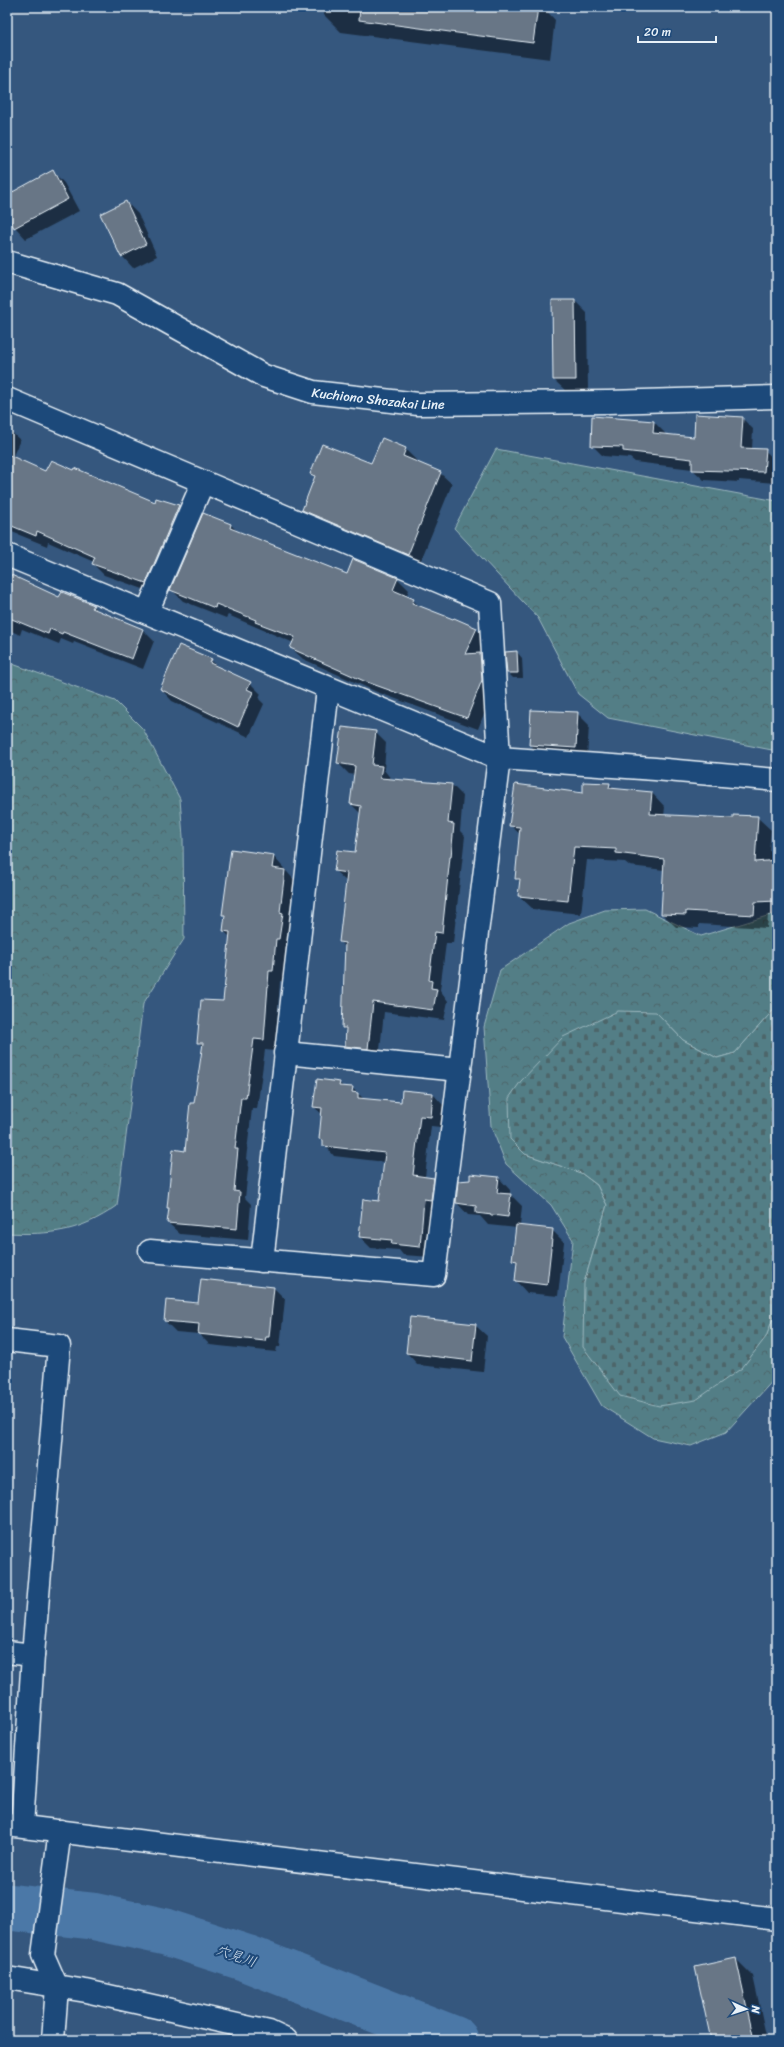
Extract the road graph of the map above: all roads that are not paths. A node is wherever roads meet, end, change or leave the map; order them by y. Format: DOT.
graph roads {
  1 [pos="7,262"];
  2 [pos="777,397"];
  3 [pos="7,399"];
  4 [pos="203,482"];
  5 [pos="7,555"];
  6 [pos="147,612"];
  7 [pos="328,689"];
  8 [pos="499,758"];
  9 [pos="777,780"];
  10 [pos="285,1053"];
  11 [pos="460,1070"];
  12 [pos="150,1251"];
  13 [pos="262,1261"];
  14 [pos="7,1340"];
  15 [pos="7,1652"];
  16 [pos="33,1655"];
  17 [pos="14,1826"];
  18 [pos="60,1831"];
  19 [pos="777,1919"];
  20 [pos="7,1978"];
  21 [pos="57,1987"];
  22 [pos="53,2040"];
  23 [pos="286,2040"];
  1 -- 2 [label="street, Kuchiono Shozakai Line"];
  3 -- 4 [label="street"];
  4 -- 6 [label="street"];
  4 -- 8 [label="street"];
  5 -- 6 [label="street"];
  6 -- 7 [label="street"];
  7 -- 8 [label="street"];
  7 -- 10 [label="street"];
  8 -- 9 [label="street"];
  8 -- 11 [label="street"];
  10 -- 11 [label="street"];
  10 -- 13 [label="street"];
  11 -- 13 [label="street"];
  12 -- 13 [label="street"];
  14 -- 16 [label="street"];
  15 -- 16 [label="street"];
  16 -- 17 [label="street"];
  17 -- 18 [label="street"];
  18 -- 19 [label="street"];
  18 -- 21 [label="street"];
  20 -- 21 [label="street"];
  21 -- 22 [label="street"];
  21 -- 23 [label="street"];
}
